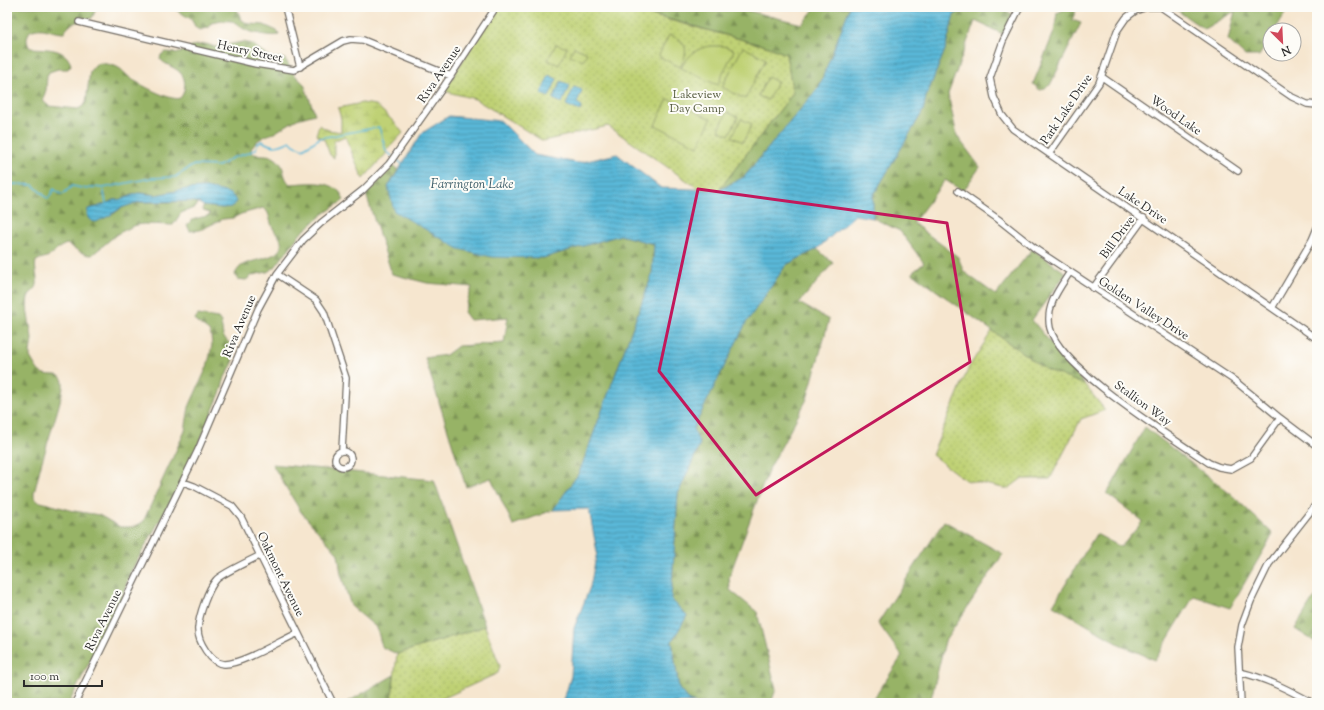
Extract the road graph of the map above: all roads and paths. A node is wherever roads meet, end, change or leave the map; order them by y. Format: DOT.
graph roads {
  1 [pos="286,7"];
  2 [pos="496,7"];
  3 [pos="1020,7"];
  4 [pos="79,22"];
  5 [pos="300,67"];
  6 [pos="451,76"];
  7 [pos="1102,77"];
  8 [pos="1317,105"];
  9 [pos="1049,154"];
  10 [pos="1238,171"];
  11 [pos="958,191"];
  12 [pos="1144,218"];
  13 [pos="1317,228"];
  14 [pos="1070,272"];
  15 [pos="277,274"];
  16 [pos="1093,288"];
  17 [pos="1272,308"];
  18 [pos="1317,339"];
  19 [pos="1280,418"];
  20 [pos="1317,446"];
  21 [pos="342,450"];
  22 [pos="183,482"];
  23 [pos="1317,503"];
  24 [pos="259,556"];
  25 [pos="298,633"];
  26 [pos="1239,672"];
  27 [pos="75,703"];
  28 [pos="333,703"];
  29 [pos="1241,703"];
  30 [pos="1313,703"];
  1 -- 5 [label="street"];
  2 -- 6 [label="street, Riva Avenue"];
  3 -- 9 [label="street, Lake Drive"];
  4 -- 5 [label="street, Henry Street"];
  5 -- 6 [label="street, Henry Street"];
  6 -- 15 [label="street, Riva Avenue"];
  7 -- 8 [label="street, Park Lake Drive"];
  7 -- 9 [label="street, Park Lake Drive"];
  7 -- 10 [label="street, Wood Lake"];
  9 -- 12 [label="street, Lake Drive"];
  11 -- 14 [label="street, Golden Valley Drive"];
  12 -- 16 [label="street, Bill Drive"];
  12 -- 17 [label="street, Lake Drive"];
  13 -- 17 [label="street"];
  14 -- 16 [label="street, Golden Valley Drive"];
  14 -- 19 [label="street, Stallion Way"];
  15 -- 21 [label="street"];
  15 -- 22 [label="street, Riva Avenue"];
  16 -- 19 [label="street, Golden Valley Drive"];
  17 -- 18 [label="street, Lake Drive"];
  19 -- 20 [label="street, Golden Valley Drive"];
  22 -- 24 [label="street, Oakmont Avenue"];
  22 -- 27 [label="street, Riva Avenue"];
  23 -- 26 [label="street"];
  24 -- 25 [label="street, Oakmont Avenue"];
  24 -- 25 [label="street"];
  25 -- 28 [label="street, Oakmont Avenue"];
  26 -- 29 [label="street"];
  26 -- 30 [label="street"];
}
